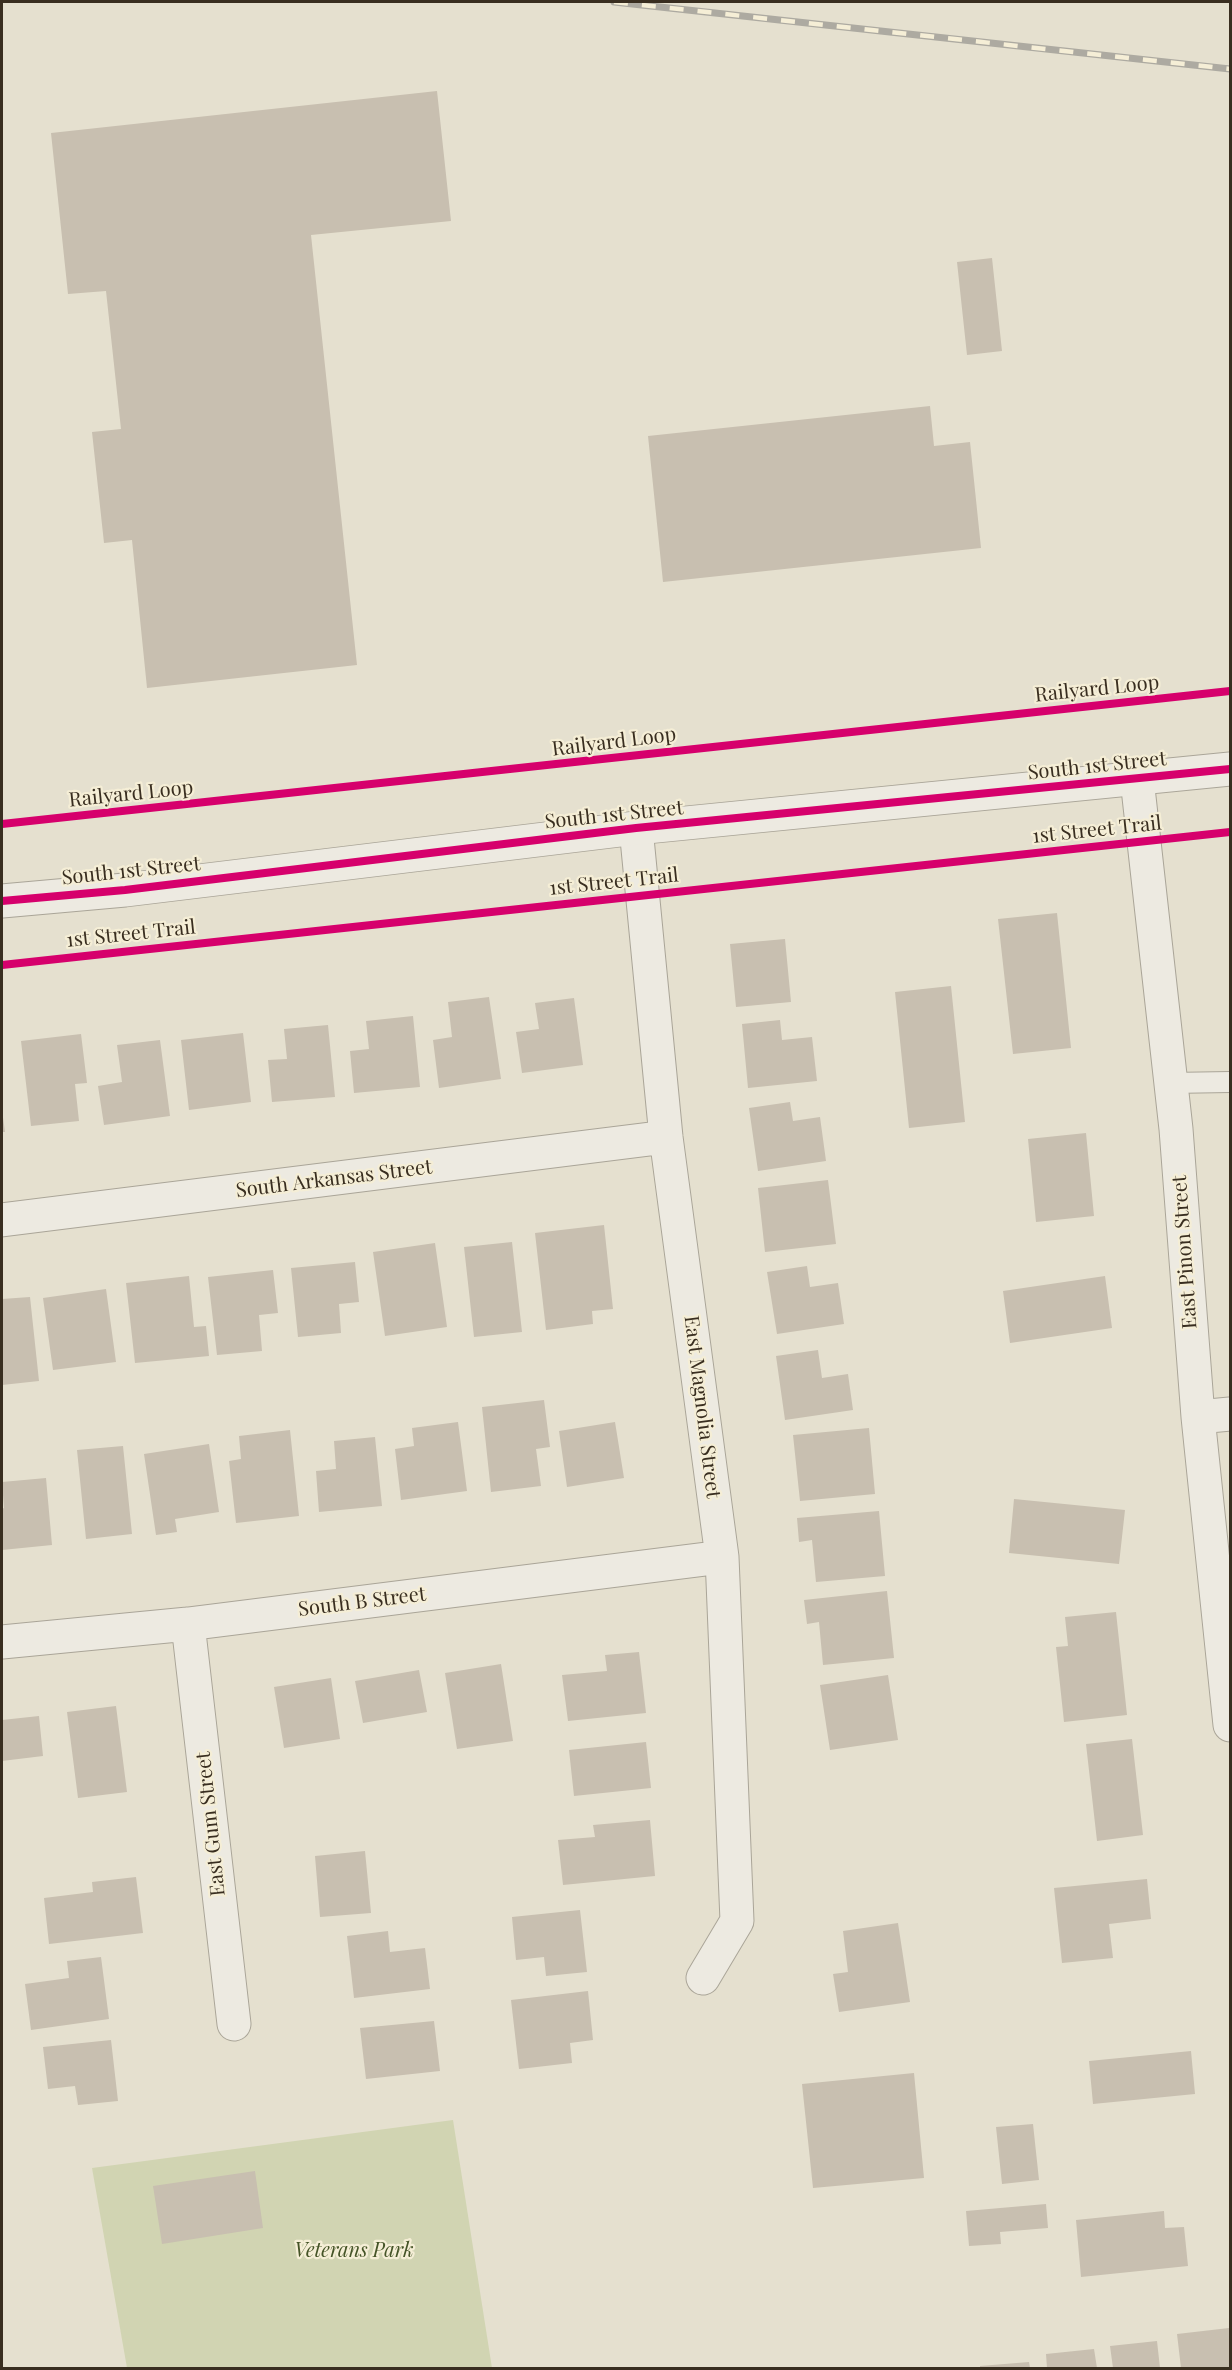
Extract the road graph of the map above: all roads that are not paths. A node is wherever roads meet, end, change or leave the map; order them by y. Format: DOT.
graph roads {
  1 [pos="1230,769"];
  2 [pos="1137,779"];
  3 [pos="636,828"];
  4 [pos="2,901"];
  5 [pos="1230,1082"];
  6 [pos="1170,1083"];
  7 [pos="666,1137"];
  8 [pos="2,1220"];
  9 [pos="1230,1414"];
  10 [pos="1197,1417"];
  11 [pos="722,1557"];
  12 [pos="188,1624"];
  13 [pos="2,1642"];
  14 [pos="1230,1725"];
  15 [pos="703,1978"];
  16 [pos="234,2024"];
  1 -- 2 [label="street, South 1st Street"];
  2 -- 3 [label="street, South 1st Street"];
  2 -- 6 [label="street, East Pinon Street"];
  3 -- 4 [label="street, South 1st Street"];
  3 -- 7 [label="street, East Magnolia Street"];
  5 -- 6 [label="lane"];
  6 -- 10 [label="street, East Pinon Street"];
  7 -- 8 [label="street, South Arkansas Street"];
  7 -- 11 [label="street, East Magnolia Street"];
  9 -- 10 [label="street"];
  10 -- 14 [label="street, East Pinon Street"];
  11 -- 12 [label="street, South B Street"];
  11 -- 15 [label="street, East Magnolia Street"];
  12 -- 13 [label="street, South B Street"];
  12 -- 16 [label="street, East Gum Street"];
}
